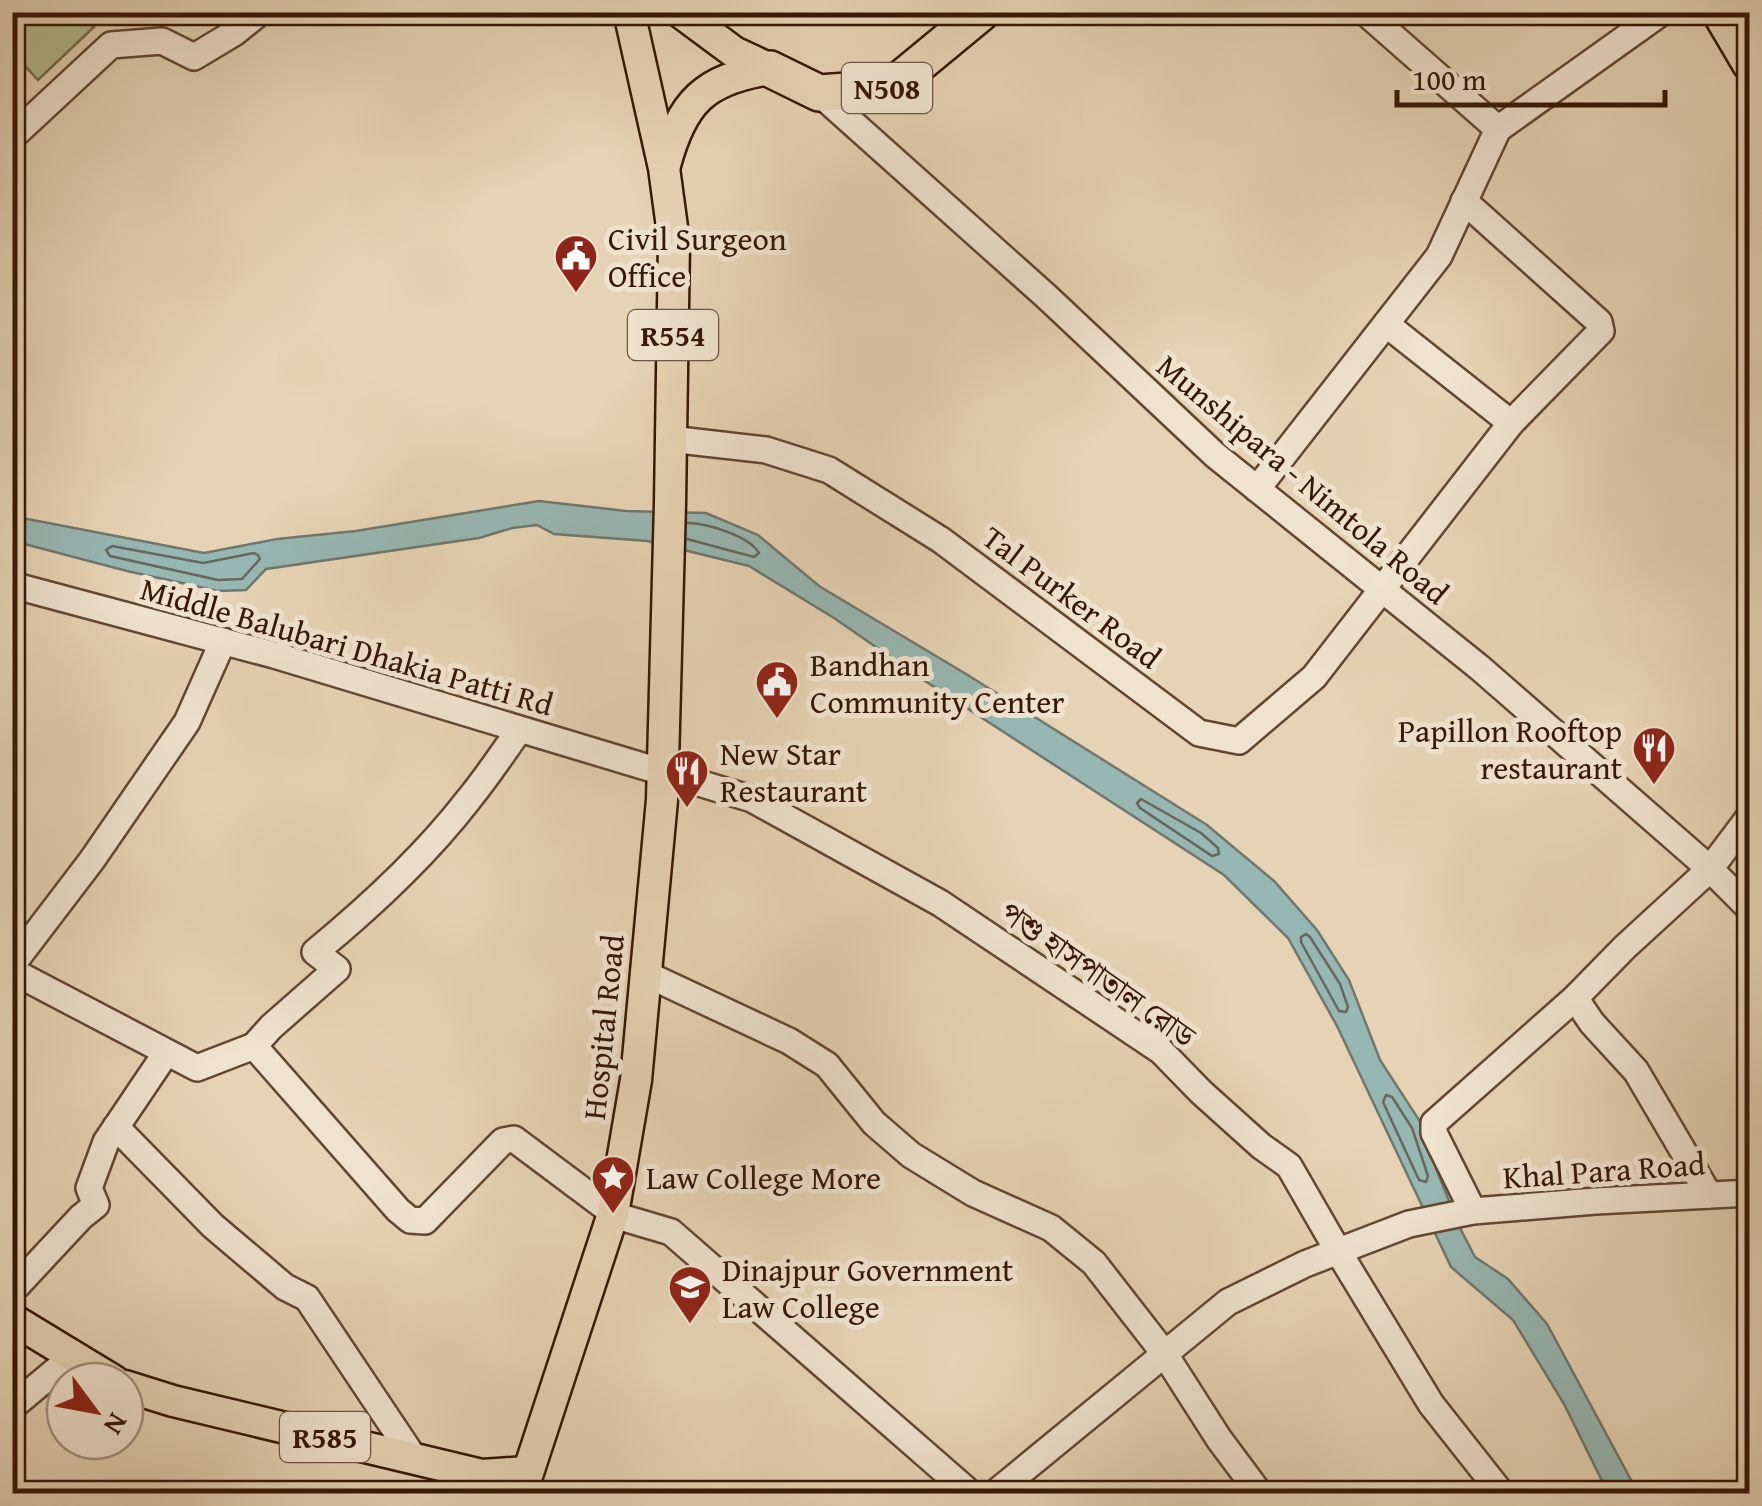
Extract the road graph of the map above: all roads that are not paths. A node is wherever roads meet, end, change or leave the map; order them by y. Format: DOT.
graph roads {
  1 [pos="260,12"];
  2 [pos="629,12"];
  3 [pos="680,12"];
  4 [pos="982,12"];
  5 [pos="1366,12"];
  6 [pos="1662,12"];
  7 [pos="1720,12"];
  8 [pos="1750,63"];
  9 [pos="770,69"];
  10 [pos="819,93"];
  11 [pos="1498,129"];
  12 [pos="12,137"];
  13 [pos="664,168"];
  14 [pos="1464,201"];
  15 [pos="1386,324"];
  16 [pos="1511,423"];
  17 [pos="670,439"];
  18 [pos="1257,489"];
  19 [pos="12,585"];
  20 [pos="1382,589"];
  21 [pos="224,641"];
  22 [pos="519,730"];
  23 [pos="662,774"];
  24 [pos="1750,816"];
  25 [pos="1710,868"];
  26 [pos="1750,909"];
  27 [pos="12,968"];
  28 [pos="646,974"];
  29 [pos="1575,998"];
  30 [pos="254,1046"];
  31 [pos="166,1053"];
  32 [pos="116,1127"];
  33 [pos="1750,1193"];
  34 [pos="1708,1195"];
  35 [pos="1469,1212"];
  36 [pos="613,1214"];
  37 [pos="1338,1251"];
  38 [pos="12,1291"];
  39 [pos="12,1319"];
  40 [pos="1164,1353"];
  41 [pos="72,1357"];
  42 [pos="79,1361"];
  43 [pos="145,1392"];
  44 [pos="12,1407"];
  45 [pos="416,1461"];
  46 [pos="522,1486"];
  47 [pos="971,1494"];
  48 [pos="994,1494"];
  49 [pos="1260,1494"];
  50 [pos="1502,1494"];
  1 -- 12 [label="street"];
  2 -- 13 [label="main road, R554"];
  3 -- 9 [label="main road"];
  4 -- 10 [label="highway, N508"];
  5 -- 11 [label="street"];
  6 -- 11 [label="street"];
  7 -- 8 [label="highway"];
  9 -- 10 [label="highway, N508"];
  9 -- 13 [label="main road, R554"];
  10 -- 18 [label="street, Munshipara - Nimtola Road"];
  11 -- 14 [label="street"];
  13 -- 17 [label="main road, R554"];
  14 -- 15 [label="street"];
  14 -- 16 [label="street"];
  15 -- 16 [label="street"];
  15 -- 18 [label="street"];
  16 -- 20 [label="street"];
  17 -- 20 [label="street, Tal Purker Road"];
  17 -- 23 [label="main road, Hospital Road / R554"];
  18 -- 20 [label="street, Munshipara - Nimtola Road"];
  19 -- 21 [label="street, Middle Balubari Dhakia Patti Rd"];
  20 -- 25 [label="street, Munshipara - Nimtola Road"];
  21 -- 22 [label="street, Middle Balubari Dhakia Patti Rd"];
  21 -- 27 [label="street"];
  22 -- 23 [label="street, Middle Balubari Dhakia Patti Rd"];
  22 -- 30 [label="street"];
  23 -- 28 [label="main road, Hospital Road / R554"];
  23 -- 37 [label="street, পশু হাসপাতাল রোড"];
  24 -- 25 [label="street"];
  25 -- 26 [label="street, Munshipara - Nimtola Road"];
  25 -- 29 [label="street"];
  27 -- 31 [label="street"];
  28 -- 36 [label="main road, Hospital Road / R554"];
  28 -- 40 [label="street"];
  29 -- 34 [label="street"];
  29 -- 35 [label="street"];
  30 -- 31 [label="street"];
  30 -- 36 [label="street"];
  31 -- 32 [label="street"];
  32 -- 38 [label="street"];
  32 -- 45 [label="street"];
  33 -- 34 [label="street, Khal Para Road"];
  34 -- 35 [label="street, Khal Para Road"];
  35 -- 37 [label="street, Khal Para Road"];
  36 -- 46 [label="main road, Hospital Road / R554"];
  36 -- 47 [label="street"];
  37 -- 40 [label="street, Khal Para Road"];
  37 -- 50 [label="street, পশু হাসপাতাল রোড"];
  39 -- 41 [label="main road"];
  40 -- 48 [label="street, Khal Para Road"];
  40 -- 49 [label="street"];
  41 -- 42 [label="main road"];
  41 -- 44 [label="street"];
  43 -- 45 [label="main road, R585"];
  45 -- 46 [label="main road, R585"];
}
